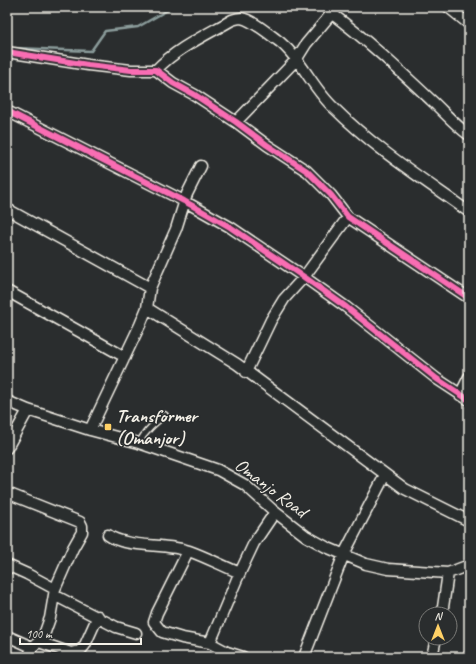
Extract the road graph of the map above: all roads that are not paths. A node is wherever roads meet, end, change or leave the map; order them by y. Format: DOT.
graph roads {
  1 [pos="448,7"];
  2 [pos="334,10"];
  3 [pos="469,24"];
  4 [pos="7,52"];
  5 [pos="296,60"];
  6 [pos="156,70"];
  7 [pos="7,111"];
  8 [pos="236,122"];
  9 [pos="469,135"];
  10 [pos="201,166"];
  11 [pos="184,201"];
  12 [pos="7,209"];
  13 [pos="469,212"];
  14 [pos="348,217"];
  15 [pos="304,277"];
  16 [pos="150,288"];
  17 [pos="7,290"];
  18 [pos="469,298"];
  19 [pos="147,308"];
  20 [pos="125,357"];
  21 [pos="246,372"];
  22 [pos="469,377"];
  23 [pos="460,395"];
  24 [pos="469,400"];
  25 [pos="7,401"];
  26 [pos="28,410"];
  27 [pos="165,415"];
  28 [pos="90,430"];
  29 [pos="139,443"];
  30 [pos="7,448"];
  31 [pos="385,475"];
  32 [pos="7,493"];
  33 [pos="275,512"];
  34 [pos="469,521"];
  35 [pos="108,535"];
  36 [pos="188,551"];
  37 [pos="344,554"];
  38 [pos="7,565"];
  39 [pos="469,565"];
  40 [pos="240,573"];
  41 [pos="448,573"];
  42 [pos="55,592"];
  43 [pos="443,606"];
  44 [pos="98,616"];
  45 [pos="136,633"];
  46 [pos="7,636"];
  47 [pos="210,643"];
  48 [pos="36,645"];
  49 [pos="434,646"];
  50 [pos="29,657"];
  51 [pos="243,657"];
  52 [pos="304,657"];
  53 [pos="432,657"];
  1 -- 3 [label="street"];
  2 -- 5 [label="street"];
  2 -- 9 [label="street"];
  4 -- 6 [label="street"];
  5 -- 6 [label="street"];
  5 -- 8 [label="street"];
  5 -- 13 [label="street"];
  6 -- 8 [label="street"];
  7 -- 11 [label="street"];
  8 -- 14 [label="street"];
  10 -- 11 [label="street"];
  11 -- 15 [label="street"];
  11 -- 16 [label="street"];
  12 -- 16 [label="street"];
  14 -- 15 [label="street"];
  14 -- 18 [label="street"];
  15 -- 21 [label="street"];
  15 -- 23 [label="street"];
  16 -- 19 [label="street"];
  17 -- 20 [label="street"];
  19 -- 20 [label="street"];
  19 -- 21 [label="street"];
  20 -- 28 [label="street"];
  21 -- 31 [label="street"];
  22 -- 23 [label="street"];
  23 -- 24 [label="street"];
  25 -- 26 [label="street, Omanjo Road"];
  26 -- 28 [label="street, Omanjo Road"];
  26 -- 30 [label="street"];
  27 -- 29 [label="lane"];
  28 -- 29 [label="street, Omanjo Road"];
  29 -- 33 [label="street, Omanjo Road"];
  31 -- 34 [label="street"];
  31 -- 37 [label="street"];
  32 -- 42 [label="street"];
  33 -- 37 [label="street, Omanjo Road"];
  33 -- 40 [label="street"];
  35 -- 36 [label="street"];
  36 -- 40 [label="street"];
  36 -- 47 [label="street"];
  37 -- 41 [label="street, Omanjo Road"];
  37 -- 52 [label="street"];
  38 -- 42 [label="street"];
  39 -- 41 [label="street, Omanjo Road"];
  40 -- 47 [label="street"];
  41 -- 43 [label="street"];
  42 -- 44 [label="street"];
  42 -- 48 [label="street"];
  44 -- 45 [label="street"];
  44 -- 48 [label="street"];
  46 -- 48 [label="street"];
  47 -- 51 [label="street"];
  48 -- 50 [label="street"];
  49 -- 53 [label="street"];
}
